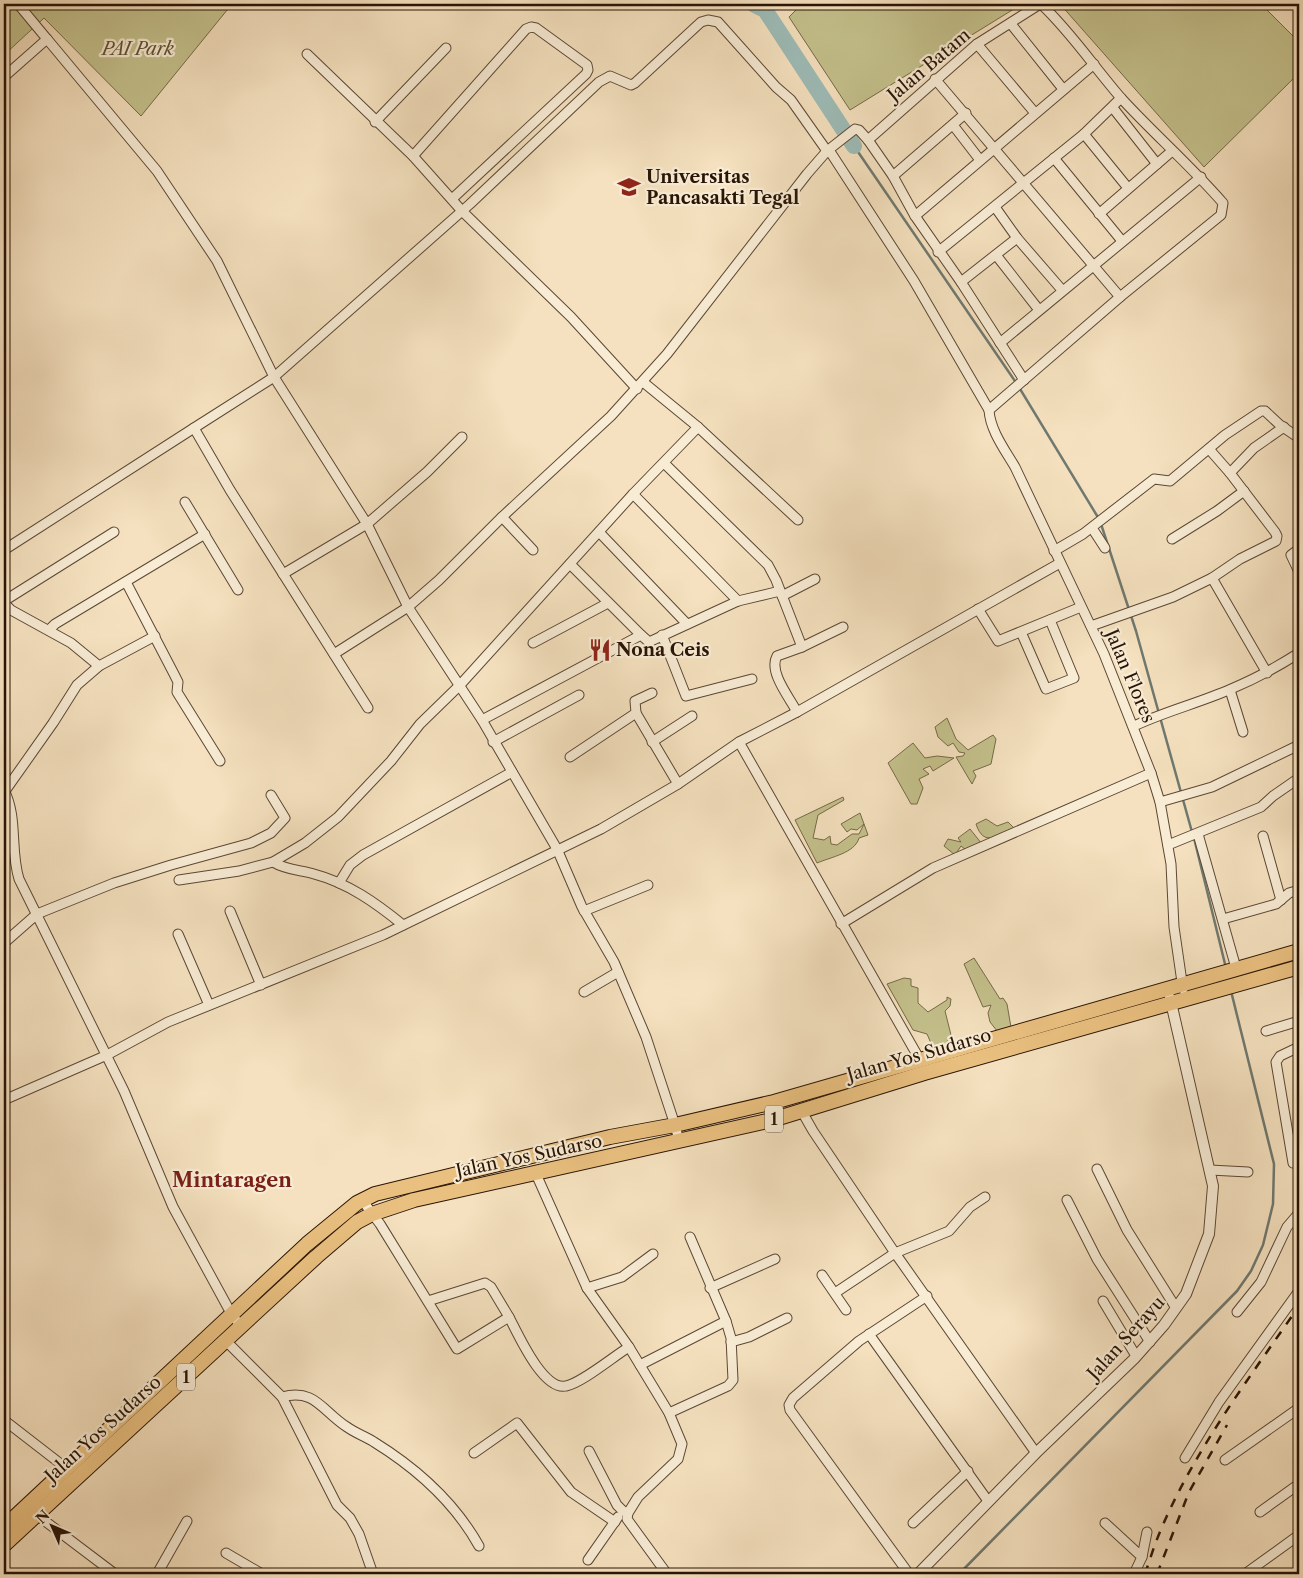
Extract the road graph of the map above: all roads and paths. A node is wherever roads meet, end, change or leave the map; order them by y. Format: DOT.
graph roads {
  1 [pos="18,4"];
  2 [pos="1041,4"];
  3 [pos="1010,24"];
  4 [pos="47,39"];
  5 [pos="977,44"];
  6 [pos="446,48"];
  7 [pos="307,54"];
  8 [pos="1094,64"];
  9 [pos="4,77"];
  10 [pos="935,79"];
  11 [pos="1063,89"];
  12 [pos="1121,98"];
  13 [pos="1113,108"];
  14 [pos="966,113"];
  15 [pos="1035,113"];
  16 [pos="375,122"];
  17 [pos="954,125"];
  18 [pos="1084,134"];
  19 [pos="868,140"];
  20 [pos="995,148"];
  21 [pos="828,150"];
  22 [pos="1172,151"];
  23 [pos="412,156"];
  24 [pos="1054,158"];
  25 [pos="980,160"];
  26 [pos="1157,164"];
  27 [pos="893,176"];
  28 [pos="1200,177"];
  29 [pos="1021,183"];
  30 [pos="1128,188"];
  31 [pos="452,200"];
  32 [pos="995,207"];
  33 [pos="462,211"];
  34 [pos="1099,214"];
  35 [pos="915,216"];
  36 [pos="1017,238"];
  37 [pos="1122,241"];
  38 [pos="938,252"];
  39 [pos="996,255"];
  40 [pos="1092,266"];
  41 [pos="961,282"];
  42 [pos="1062,290"];
  43 [pos="1120,298"];
  44 [pos="1039,310"];
  45 [pos="1000,343"];
  46 [pos="274,377"];
  47 [pos="1022,381"];
  48 [pos="640,386"];
  49 [pos="989,410"];
  50 [pos="698,427"];
  51 [pos="1284,427"];
  52 [pos="194,428"];
  53 [pos="462,437"];
  54 [pos="1299,438"];
  55 [pos="1209,448"];
  56 [pos="664,463"];
  57 [pos="1230,472"];
  58 [pos="1244,491"];
  59 [pos="633,494"];
  60 [pos="185,502"];
  61 [pos="502,517"];
  62 [pos="798,520"];
  63 [pos="367,524"];
  64 [pos="1094,526"];
  65 [pos="114,532"];
  66 [pos="599,532"];
  67 [pos="205,534"];
  68 [pos="1172,539"];
  69 [pos="1105,548"];
  70 [pos="1299,549"];
  71 [pos="4,550"];
  72 [pos="533,550"];
  73 [pos="1054,550"];
  74 [pos="1060,562"];
  75 [pos="570,564"];
  76 [pos="1299,572"];
  77 [pos="283,574"];
  78 [pos="1212,578"];
  79 [pos="815,579"];
  80 [pos="126,582"];
  81 [pos="238,590"];
  82 [pos="781,593"];
  83 [pos="738,601"];
  84 [pos="4,602"];
  85 [pos="608,603"];
  86 [pos="408,606"];
  87 [pos="1081,607"];
  88 [pos="978,609"];
  89 [pos="1050,620"];
  90 [pos="687,624"];
  91 [pos="1091,626"];
  92 [pos="843,627"];
  93 [pos="49,630"];
  94 [pos="1021,632"];
  95 [pos="640,635"];
  96 [pos="662,635"];
  97 [pos="155,636"];
  98 [pos="533,643"];
  99 [pos="802,647"];
  100 [pos="334,654"];
  101 [pos="1299,654"];
  102 [pos="99,666"];
  103 [pos="1267,673"];
  104 [pos="752,679"];
  105 [pos="460,685"];
  106 [pos="1230,690"];
  107 [pos="652,693"];
  108 [pos="579,695"];
  109 [pos="368,708"];
  110 [pos="798,712"];
  111 [pos="636,713"];
  112 [pos="692,716"];
  113 [pos="482,720"];
  114 [pos="1134,726"];
  115 [pos="1243,732"];
  116 [pos="494,742"];
  117 [pos="652,742"];
  118 [pos="739,742"];
  119 [pos="1299,745"];
  120 [pos="570,757"];
  121 [pos="220,761"];
  122 [pos="512,772"];
  123 [pos="1151,773"];
  124 [pos="1299,778"];
  125 [pos="678,784"];
  126 [pos="4,790"];
  127 [pos="271,795"];
  128 [pos="1160,802"];
  129 [pos="1192,836"];
  130 [pos="1263,836"];
  131 [pos="1168,845"];
  132 [pos="557,849"];
  133 [pos="273,862"];
  134 [pos="179,880"];
  135 [pos="339,883"];
  136 [pos="648,885"];
  137 [pos="1299,890"];
  138 [pos="1281,900"];
  139 [pos="230,911"];
  140 [pos="584,911"];
  141 [pos="37,914"];
  142 [pos="1223,919"];
  143 [pos="841,924"];
  144 [pos="402,925"];
  145 [pos="178,934"];
  146 [pos="4,942"];
  147 [pos="1295,952"];
  148 [pos="1235,968"];
  149 [pos="1299,969"];
  150 [pos="618,972"];
  151 [pos="261,985"];
  152 [pos="584,992"];
  153 [pos="1184,992"];
  154 [pos="1165,994"];
  155 [pos="209,1005"];
  156 [pos="1299,1021"];
  157 [pos="1266,1031"];
  158 [pos="1299,1047"];
  159 [pos="107,1055"];
  160 [pos="920,1060"];
  161 [pos="4,1100"];
  162 [pos="801,1110"];
  163 [pos="675,1125"];
  164 [pos="678,1141"];
  165 [pos="1293,1163"];
  166 [pos="1097,1169"];
  167 [pos="1210,1170"];
  168 [pos="1248,1172"];
  169 [pos="536,1174"];
  170 [pos="985,1197"];
  171 [pos="362,1200"];
  172 [pos="1067,1200"];
  173 [pos="1299,1213"];
  174 [pos="372,1214"];
  175 [pos="690,1238"];
  176 [pos="895,1253"];
  177 [pos="653,1254"];
  178 [pos="775,1259"];
  179 [pos="822,1275"];
  180 [pos="587,1288"];
  181 [pos="710,1288"];
  182 [pos="1299,1291"];
  183 [pos="835,1293"];
  184 [pos="928,1296"];
  185 [pos="428,1300"];
  186 [pos="1103,1301"];
  187 [pos="1176,1308"];
  188 [pos="846,1310"];
  189 [pos="1237,1312"];
  190 [pos="232,1315"];
  191 [pos="509,1318"];
  192 [pos="787,1318"];
  193 [pos="726,1321"];
  194 [pos="242,1326"];
  195 [pos="869,1334"];
  196 [pos="226,1341"];
  197 [pos="730,1342"];
  198 [pos="1150,1342"];
  199 [pos="629,1346"];
  200 [pos="1136,1356"];
  201 [pos="640,1366"];
  202 [pos="282,1397"];
  203 [pos="1299,1408"];
  204 [pos="669,1413"];
  205 [pos="4,1420"];
  206 [pos="589,1451"];
  207 [pos="474,1453"];
  208 [pos="1036,1453"];
  209 [pos="1185,1458"];
  210 [pos="1225,1460"];
  211 [pos="66,1468"];
  212 [pos="968,1471"];
  213 [pos="1299,1484"];
  214 [pos="988,1501"];
  215 [pos="31,1510"];
  216 [pos="626,1512"];
  217 [pos="1260,1512"];
  218 [pos="187,1521"];
  219 [pos="615,1522"];
  220 [pos="913,1523"];
  221 [pos="1105,1523"];
  222 [pos="4,1528"];
  223 [pos="1147,1532"];
  224 [pos="1299,1535"];
  225 [pos="4,1545"];
  226 [pos="479,1546"];
  227 [pos="226,1553"];
  228 [pos="1142,1557"];
  229 [pos="588,1560"];
  230 [pos="115,1574"];
  231 [pos="157,1574"];
  232 [pos="262,1574"];
  233 [pos="373,1574"];
  234 [pos="666,1574"];
  235 [pos="909,1574"];
  236 [pos="918,1574"];
  237 [pos="1134,1574"];
  238 [pos="1245,1574"];
  1 -- 4 [label="street"];
  2 -- 3 [label="street, Jalan Batam"];
  2 -- 8 [label="street"];
  3 -- 5 [label="street, Jalan Batam"];
  3 -- 11 [label="street"];
  4 -- 9 [label="street"];
  4 -- 46 [label="street"];
  5 -- 10 [label="street, Jalan Batam"];
  5 -- 15 [label="street"];
  6 -- 16 [label="street"];
  7 -- 16 [label="street"];
  8 -- 11 [label="street"];
  8 -- 12 [label="street"];
  10 -- 14 [label="street"];
  10 -- 19 [label="street, Jalan Batam"];
  11 -- 15 [label="street"];
  12 -- 13 [label="street"];
  12 -- 22 [label="street"];
  13 -- 18 [label="street"];
  13 -- 26 [label="street"];
  14 -- 17 [label="street"];
  14 -- 20 [label="street"];
  15 -- 20 [label="street"];
  16 -- 23 [label="street"];
  17 -- 25 [label="street"];
  17 -- 27 [label="street"];
  18 -- 24 [label="street"];
  18 -- 30 [label="street"];
  19 -- 21 [label="street"];
  19 -- 27 [label="street"];
  20 -- 25 [label="street"];
  20 -- 29 [label="street"];
  21 -- 33 [label="street, Jalan Flores"];
  21 -- 48 [label="street"];
  21 -- 49 [label="street, Jalan Flores"];
  22 -- 26 [label="street"];
  22 -- 28 [label="street"];
  23 -- 31 [label="street"];
  23 -- 31 [label="street"];
  24 -- 29 [label="street"];
  24 -- 34 [label="street"];
  25 -- 35 [label="street"];
  26 -- 30 [label="street"];
  27 -- 35 [label="street"];
  28 -- 37 [label="street"];
  28 -- 43 [label="street"];
  29 -- 32 [label="street"];
  29 -- 40 [label="street"];
  30 -- 34 [label="street"];
  31 -- 33 [label="street"];
  32 -- 36 [label="street"];
  32 -- 38 [label="street"];
  33 -- 46 [label="street"];
  33 -- 48 [label="street"];
  34 -- 37 [label="street"];
  35 -- 38 [label="street"];
  36 -- 39 [label="street"];
  36 -- 42 [label="street"];
  37 -- 40 [label="street"];
  38 -- 41 [label="street"];
  39 -- 41 [label="street"];
  39 -- 44 [label="street"];
  40 -- 42 [label="street"];
  40 -- 43 [label="street"];
  41 -- 45 [label="street"];
  42 -- 44 [label="street"];
  43 -- 47 [label="street"];
  44 -- 45 [label="street"];
  45 -- 47 [label="street"];
  46 -- 52 [label="street"];
  46 -- 63 [label="street"];
  47 -- 49 [label="street"];
  48 -- 50 [label="street"];
  48 -- 61 [label="street"];
  49 -- 73 [label="street, Jalan Flores"];
  50 -- 56 [label="street"];
  50 -- 62 [label="street"];
  51 -- 54 [label="street"];
  51 -- 55 [label="street"];
  51 -- 57 [label="street"];
  52 -- 71 [label="street"];
  52 -- 77 [label="street"];
  53 -- 63 [label="street"];
  55 -- 57 [label="street"];
  55 -- 64 [label="street"];
  56 -- 59 [label="street"];
  56 -- 82 [label="street"];
  57 -- 58 [label="street"];
  58 -- 68 [label="street"];
  58 -- 78 [label="street"];
  59 -- 66 [label="street"];
  59 -- 83 [label="street"];
  60 -- 67 [label="street"];
  61 -- 72 [label="street"];
  61 -- 86 [label="street"];
  63 -- 77 [label="street"];
  63 -- 86 [label="street"];
  64 -- 69 [label="street"];
  64 -- 73 [label="street"];
  65 -- 84 [label="street"];
  66 -- 75 [label="street"];
  66 -- 90 [label="street"];
  67 -- 80 [label="street"];
  67 -- 81 [label="street"];
  70 -- 76 [label="street"];
  73 -- 74 [label="street, Jalan Flores"];
  74 -- 87 [label="street, Jalan Flores"];
  74 -- 88 [label="street"];
  75 -- 85 [label="street"];
  75 -- 105 [label="street"];
  77 -- 100 [label="street"];
  78 -- 91 [label="street"];
  78 -- 103 [label="street"];
  79 -- 82 [label="street"];
  80 -- 93 [label="street"];
  80 -- 97 [label="street"];
  82 -- 83 [label="street"];
  82 -- 99 [label="street"];
  83 -- 90 [label="street"];
  84 -- 93 [label="street"];
  85 -- 95 [label="street"];
  85 -- 98 [label="street"];
  86 -- 100 [label="street"];
  86 -- 105 [label="street"];
  87 -- 89 [label="street"];
  87 -- 91 [label="street, Jalan Flores"];
  88 -- 94 [label="street"];
  88 -- 110 [label="street"];
  89 -- 94 [label="street"];
  89 -- 94 [label="street"];
  90 -- 96 [label="street"];
  91 -- 114 [label="street, Jalan Flores"];
  92 -- 99 [label="street"];
  93 -- 102 [label="street"];
  95 -- 96 [label="street"];
  95 -- 113 [label="street"];
  96 -- 104 [label="street"];
  97 -- 102 [label="street"];
  97 -- 121 [label="street"];
  99 -- 110 [label="street"];
  100 -- 109 [label="street"];
  101 -- 103 [label="street"];
  102 -- 126 [label="street"];
  103 -- 106 [label="street"];
  105 -- 113 [label="street"];
  105 -- 133 [label="street"];
  106 -- 114 [label="street"];
  106 -- 115 [label="street"];
  107 -- 111 [label="street"];
  108 -- 116 [label="street"];
  110 -- 118 [label="street"];
  111 -- 117 [label="street"];
  111 -- 120 [label="street"];
  112 -- 117 [label="street"];
  113 -- 116 [label="street"];
  114 -- 123 [label="street, Jalan Flores"];
  116 -- 122 [label="street"];
  117 -- 125 [label="street"];
  118 -- 125 [label="street"];
  118 -- 143 [label="street"];
  119 -- 128 [label="street"];
  122 -- 132 [label="street"];
  122 -- 135 [label="street"];
  123 -- 128 [label="street, Jalan Flores"];
  123 -- 143 [label="street"];
  124 -- 129 [label="street"];
  125 -- 132 [label="street"];
  126 -- 141 [label="street"];
  127 -- 141 [label="street"];
  128 -- 131 [label="street, Jalan Flores"];
  129 -- 131 [label="street"];
  129 -- 142 [label="street"];
  130 -- 138 [label="street"];
  131 -- 153 [label="street, Jalan Flores"];
  132 -- 140 [label="street"];
  132 -- 144 [label="street"];
  133 -- 134 [label="street"];
  133 -- 135 [label="street"];
  135 -- 144 [label="street"];
  136 -- 140 [label="street"];
  137 -- 138 [label="street"];
  138 -- 142 [label="street"];
  139 -- 151 [label="street"];
  140 -- 150 [label="street"];
  141 -- 146 [label="street"];
  141 -- 159 [label="street"];
  142 -- 148 [label="street"];
  143 -- 160 [label="street"];
  144 -- 151 [label="street"];
  145 -- 155 [label="street"];
  147 -- 148 [label="highway, 1"];
  147 -- 149 [label="highway"];
  148 -- 153 [label="highway, 1"];
  149 -- 153 [label="highway, 1"];
  150 -- 152 [label="street"];
  150 -- 163 [label="street"];
  151 -- 155 [label="street"];
  153 -- 154 [label="highway, 1"];
  154 -- 160 [label="highway, Jalan Yos Sudarso / 1"];
  154 -- 162 [label="highway, Jalan Yos Sudarso / 1"];
  154 -- 167 [label="street, Jalan Serayu"];
  155 -- 159 [label="street"];
  156 -- 157 [label="street"];
  158 -- 165 [label="street"];
  159 -- 161 [label="street"];
  159 -- 190 [label="street"];
  160 -- 163 [label="highway, Jalan Yos Sudarso / 1"];
  162 -- 164 [label="highway, Jalan Yos Sudarso / 1"];
  162 -- 176 [label="street"];
  163 -- 164 [label="street"];
  163 -- 171 [label="highway, Jalan Yos Sudarso / 1"];
  164 -- 169 [label="highway, Jalan Yos Sudarso / 1"];
  166 -- 187 [label="street"];
  167 -- 168 [label="street"];
  167 -- 187 [label="street, Jalan Serayu"];
  169 -- 174 [label="highway, Jalan Yos Sudarso / 1"];
  169 -- 180 [label="street"];
  170 -- 176 [label="street"];
  171 -- 174 [label="street"];
  171 -- 190 [label="highway, Jalan Yos Sudarso / 1"];
  172 -- 198 [label="street"];
  173 -- 189 [label="street"];
  174 -- 185 [label="street"];
  174 -- 194 [label="highway, Jalan Yos Sudarso / 1"];
  175 -- 181 [label="street"];
  176 -- 183 [label="street"];
  176 -- 184 [label="street"];
  177 -- 180 [label="street"];
  178 -- 181 [label="street"];
  179 -- 183 [label="street"];
  180 -- 199 [label="street"];
  181 -- 193 [label="street"];
  182 -- 209 [label="street"];
  183 -- 188 [label="street"];
  184 -- 195 [label="street"];
  184 -- 208 [label="street"];
  185 -- 191 [label="street"];
  185 -- 191 [label="street"];
  186 -- 200 [label="street"];
  187 -- 198 [label="street, Jalan Serayu"];
  190 -- 194 [label="street"];
  190 -- 211 [label="highway, Jalan Yos Sudarso / 1"];
  191 -- 199 [label="street"];
  192 -- 197 [label="street"];
  193 -- 197 [label="street"];
  193 -- 201 [label="street"];
  194 -- 196 [label="highway, Jalan Yos Sudarso / 1"];
  195 -- 212 [label="street"];
  195 -- 235 [label="street"];
  196 -- 202 [label="street"];
  196 -- 215 [label="highway, Jalan Yos Sudarso / 1"];
  197 -- 204 [label="street"];
  198 -- 200 [label="street, Jalan Serayu"];
  199 -- 201 [label="street"];
  200 -- 208 [label="street, Jalan Serayu"];
  201 -- 204 [label="street"];
  202 -- 226 [label="street"];
  202 -- 233 [label="street"];
  203 -- 210 [label="street"];
  204 -- 216 [label="street"];
  205 -- 211 [label="street"];
  206 -- 216 [label="street"];
  207 -- 219 [label="street"];
  208 -- 214 [label="street, Jalan Serayu"];
  211 -- 215 [label="highway, Jalan Yos Sudarso / 1"];
  212 -- 214 [label="street"];
  212 -- 220 [label="street"];
  213 -- 217 [label="street"];
  214 -- 236 [label="street, Jalan Serayu"];
  215 -- 222 [label="highway, Jalan Yos Sudarso / 1"];
  215 -- 225 [label="highway, Jalan Yos Sudarso / 1"];
  215 -- 230 [label="street"];
  216 -- 219 [label="street"];
  216 -- 234 [label="street"];
  218 -- 231 [label="street"];
  219 -- 229 [label="street"];
  221 -- 228 [label="street"];
  223 -- 228 [label="street"];
  224 -- 238 [label="street"];
  227 -- 232 [label="street"];
  228 -- 237 [label="street"];
}
